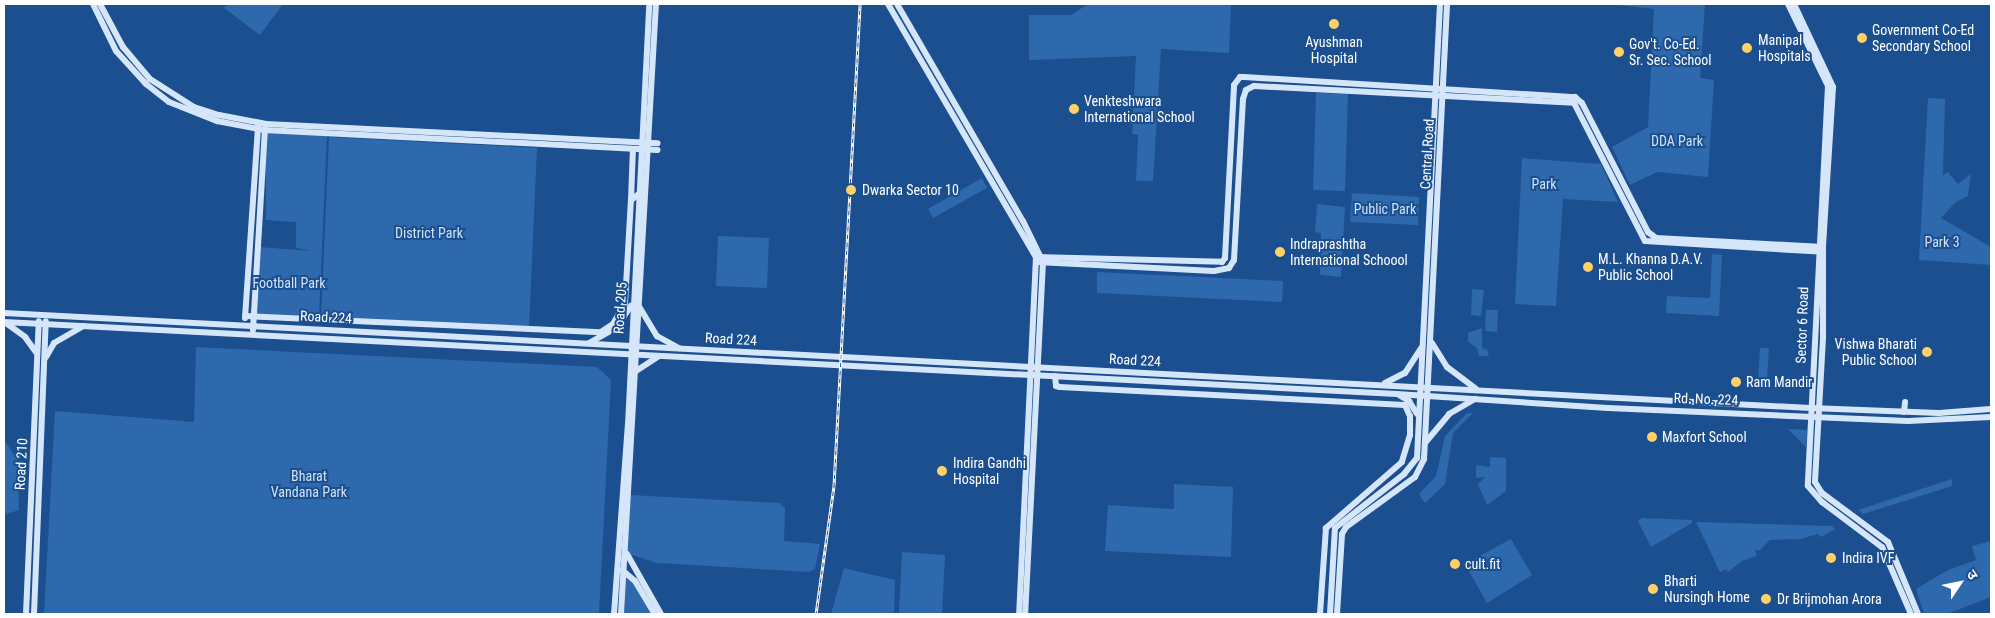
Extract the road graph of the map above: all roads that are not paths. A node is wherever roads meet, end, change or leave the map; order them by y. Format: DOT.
graph roads {
  1 [pos="93,4"];
  2 [pos="100,4"];
  3 [pos="649,4"];
  4 [pos="656,4"];
  5 [pos="888,4"];
  6 [pos="897,4"];
  7 [pos="1440,4"];
  8 [pos="1447,4"];
  9 [pos="1788,4"];
  10 [pos="1794,4"];
  11 [pos="1439,88"];
  12 [pos="1438,96"];
  13 [pos="262,126"];
  14 [pos="646,142"];
  15 [pos="633,149"];
  16 [pos="645,150"];
  17 [pos="639,194"];
  18 [pos="631,200"];
  19 [pos="1821,250"];
  20 [pos="1039,259"];
  21 [pos="633,303"];
  22 [pos="640,307"];
  23 [pos="4,313"];
  24 [pos="43,315"];
  25 [pos="246,316"];
  26 [pos="253,316"];
  27 [pos="4,322"];
  28 [pos="42,323"];
  29 [pos="84,326"];
  30 [pos="245,326"];
  31 [pos="253,326"];
  32 [pos="244,334"];
  33 [pos="253,334"];
  34 [pos="1431,342"];
  35 [pos="588,344"];
  36 [pos="1423,345"];
  37 [pos="633,346"];
  38 [pos="682,349"];
  39 [pos="633,355"];
  40 [pos="38,356"];
  41 [pos="661,356"];
  42 [pos="45,360"];
  43 [pos="1035,367"];
  44 [pos="636,371"];
  45 [pos="1034,375"];
  46 [pos="1055,376"];
  47 [pos="1379,384"];
  48 [pos="1421,387"];
  49 [pos="1429,387"];
  50 [pos="1477,390"];
  51 [pos="1388,393"];
  52 [pos="1396,394"];
  53 [pos="1420,395"];
  54 [pos="1428,396"];
  55 [pos="1476,399"];
  56 [pos="1905,402"];
  57 [pos="1387,404"];
  58 [pos="1811,408"];
  59 [pos="1818,408"];
  60 [pos="1991,409"];
  61 [pos="1904,412"];
  62 [pos="1814,416"];
  63 [pos="1419,417"];
  64 [pos="1991,417"];
  65 [pos="1425,443"];
  66 [pos="37,452"];
  67 [pos="36,467"];
  68 [pos="626,553"];
  69 [pos="622,569"];
  70 [pos="26,614"];
  71 [pos="34,614"];
  72 [pos="614,614"];
  73 [pos="621,614"];
  74 [pos="655,614"];
  75 [pos="661,614"];
  76 [pos="1019,614"];
  77 [pos="1025,614"];
  78 [pos="1320,614"];
  79 [pos="1330,614"];
  80 [pos="1337,614"];
  81 [pos="1911,614"];
  82 [pos="1918,614"];
  1 -- 13 [label="main road"];
  2 -- 13 [label="main road"];
  3 -- 14 [label="main road, Road 205"];
  4 -- 14 [label="main road, Road 205"];
  5 -- 20 [label="main road"];
  6 -- 20 [label="main road"];
  7 -- 11 [label="main road, Central Road"];
  8 -- 11 [label="main road, Central Road"];
  9 -- 19 [label="main road, Sector 6 Road"];
  10 -- 19 [label="main road, Sector 6 Road"];
  11 -- 12 [label="main road, Central Road"];
  11 -- 19 [label="main road"];
  11 -- 20 [label="main road"];
  12 -- 19 [label="main road"];
  12 -- 20 [label="main road"];
  12 -- 34 [label="main road, Central Road"];
  12 -- 36 [label="main road, Central Road"];
  13 -- 14 [label="main road"];
  13 -- 15 [label="main road"];
  13 -- 25 [label="main road"];
  13 -- 26 [label="main road"];
  14 -- 16 [label="main road, Road 205"];
  14 -- 16 [label="main road"];
  15 -- 16 [label="main road"];
  15 -- 18 [label="main road"];
  16 -- 17 [label="main road, Road 205"];
  16 -- 22 [label="main road, Road 205"];
  17 -- 18 [label="main road"];
  17 -- 21 [label="main road, Road 205"];
  18 -- 26 [label="main road"];
  19 -- 58 [label="main road, Sector 6 Road"];
  19 -- 59 [label="main road, Sector 6 Road"];
  20 -- 43 [label="main road"];
  21 -- 35 [label="main road"];
  21 -- 37 [label="main road, Road 205"];
  22 -- 37 [label="main road, Road 205"];
  22 -- 38 [label="main road"];
  23 -- 24 [label="main road, Road 224"];
  24 -- 28 [label="main road, Road 210"];
  24 -- 30 [label="main road, Road 224"];
  25 -- 26 [label="main road"];
  25 -- 30 [label="main road"];
  26 -- 31 [label="main road"];
  27 -- 28 [label="main road, Road 224"];
  27 -- 40 [label="main road"];
  28 -- 29 [label="main road, Road 224"];
  28 -- 40 [label="main road, Road 210"];
  28 -- 42 [label="main road, Road 210"];
  29 -- 32 [label="main road, Road 224"];
  29 -- 42 [label="main road"];
  30 -- 31 [label="main road, Road 224"];
  30 -- 32 [label="main road"];
  31 -- 33 [label="main road"];
  31 -- 35 [label="main road, Road 224"];
  32 -- 33 [label="main road, Road 224"];
  33 -- 39 [label="main road, Road 224"];
  34 -- 49 [label="main road, Central Road"];
  34 -- 50 [label="main road"];
  35 -- 37 [label="main road, Road 224"];
  36 -- 47 [label="main road"];
  36 -- 48 [label="main road, Central Road"];
  37 -- 38 [label="main road, Road 224"];
  37 -- 39 [label="main road, Road 205"];
  38 -- 43 [label="main road, Road 224"];
  39 -- 41 [label="main road, Road 224"];
  39 -- 44 [label="main road, Road 205"];
  39 -- 69 [label="main road, Road 205"];
  40 -- 66 [label="main road, Road 210"];
  41 -- 44 [label="main road"];
  41 -- 45 [label="main road, Road 224"];
  42 -- 66 [label="main road, Road 210"];
  43 -- 45 [label="main road"];
  43 -- 47 [label="main road, Road 224"];
  44 -- 68 [label="main road, Road 205"];
  45 -- 46 [label="main road, Road 224"];
  45 -- 76 [label="main road"];
  45 -- 77 [label="main road"];
  46 -- 51 [label="main road, Road 224"];
  46 -- 57 [label="main road"];
  47 -- 48 [label="main road, Road 224"];
  48 -- 49 [label="main road, Rd. No. 224"];
  48 -- 53 [label="main road, Central Road"];
  49 -- 50 [label="main road, Rd. No. 224"];
  49 -- 54 [label="main road, Central Road"];
  50 -- 58 [label="main road, Rd. No. 224"];
  51 -- 52 [label="main road, Road 224"];
  51 -- 57 [label="main road"];
  52 -- 53 [label="main road, Road 224"];
  52 -- 63 [label="main road"];
  53 -- 54 [label="main road, Rd. No. 224"];
  53 -- 63 [label="main road, Central Road"];
  54 -- 55 [label="main road, Rd. No. 224"];
  54 -- 65 [label="main road, Central Road"];
  55 -- 62 [label="main road, Rd. No. 224"];
  55 -- 65 [label="main road"];
  56 -- 61 [label="main road"];
  57 -- 78 [label="main road"];
  58 -- 59 [label="main road, Rd. No. 224"];
  58 -- 62 [label="main road, Sector 6 Road"];
  59 -- 61 [label="main road, Rd. No. 224"];
  59 -- 62 [label="main road, Sector 6 Road"];
  60 -- 61 [label="main road, Rd. No. 224"];
  62 -- 64 [label="main road, Rd. No. 224"];
  62 -- 81 [label="main road, Sector 6 Road"];
  62 -- 82 [label="main road, Sector 6 Road"];
  63 -- 79 [label="main road, Central Road"];
  65 -- 80 [label="main road, Central Road"];
  66 -- 67 [label="main road, Road 210"];
  67 -- 70 [label="main road, Road 210"];
  67 -- 71 [label="main road, Road 210"];
  68 -- 69 [label="main road, Road 205"];
  68 -- 75 [label="main road"];
  69 -- 72 [label="main road, Road 205"];
  69 -- 73 [label="main road, Road 205"];
  69 -- 74 [label="main road"];
}
